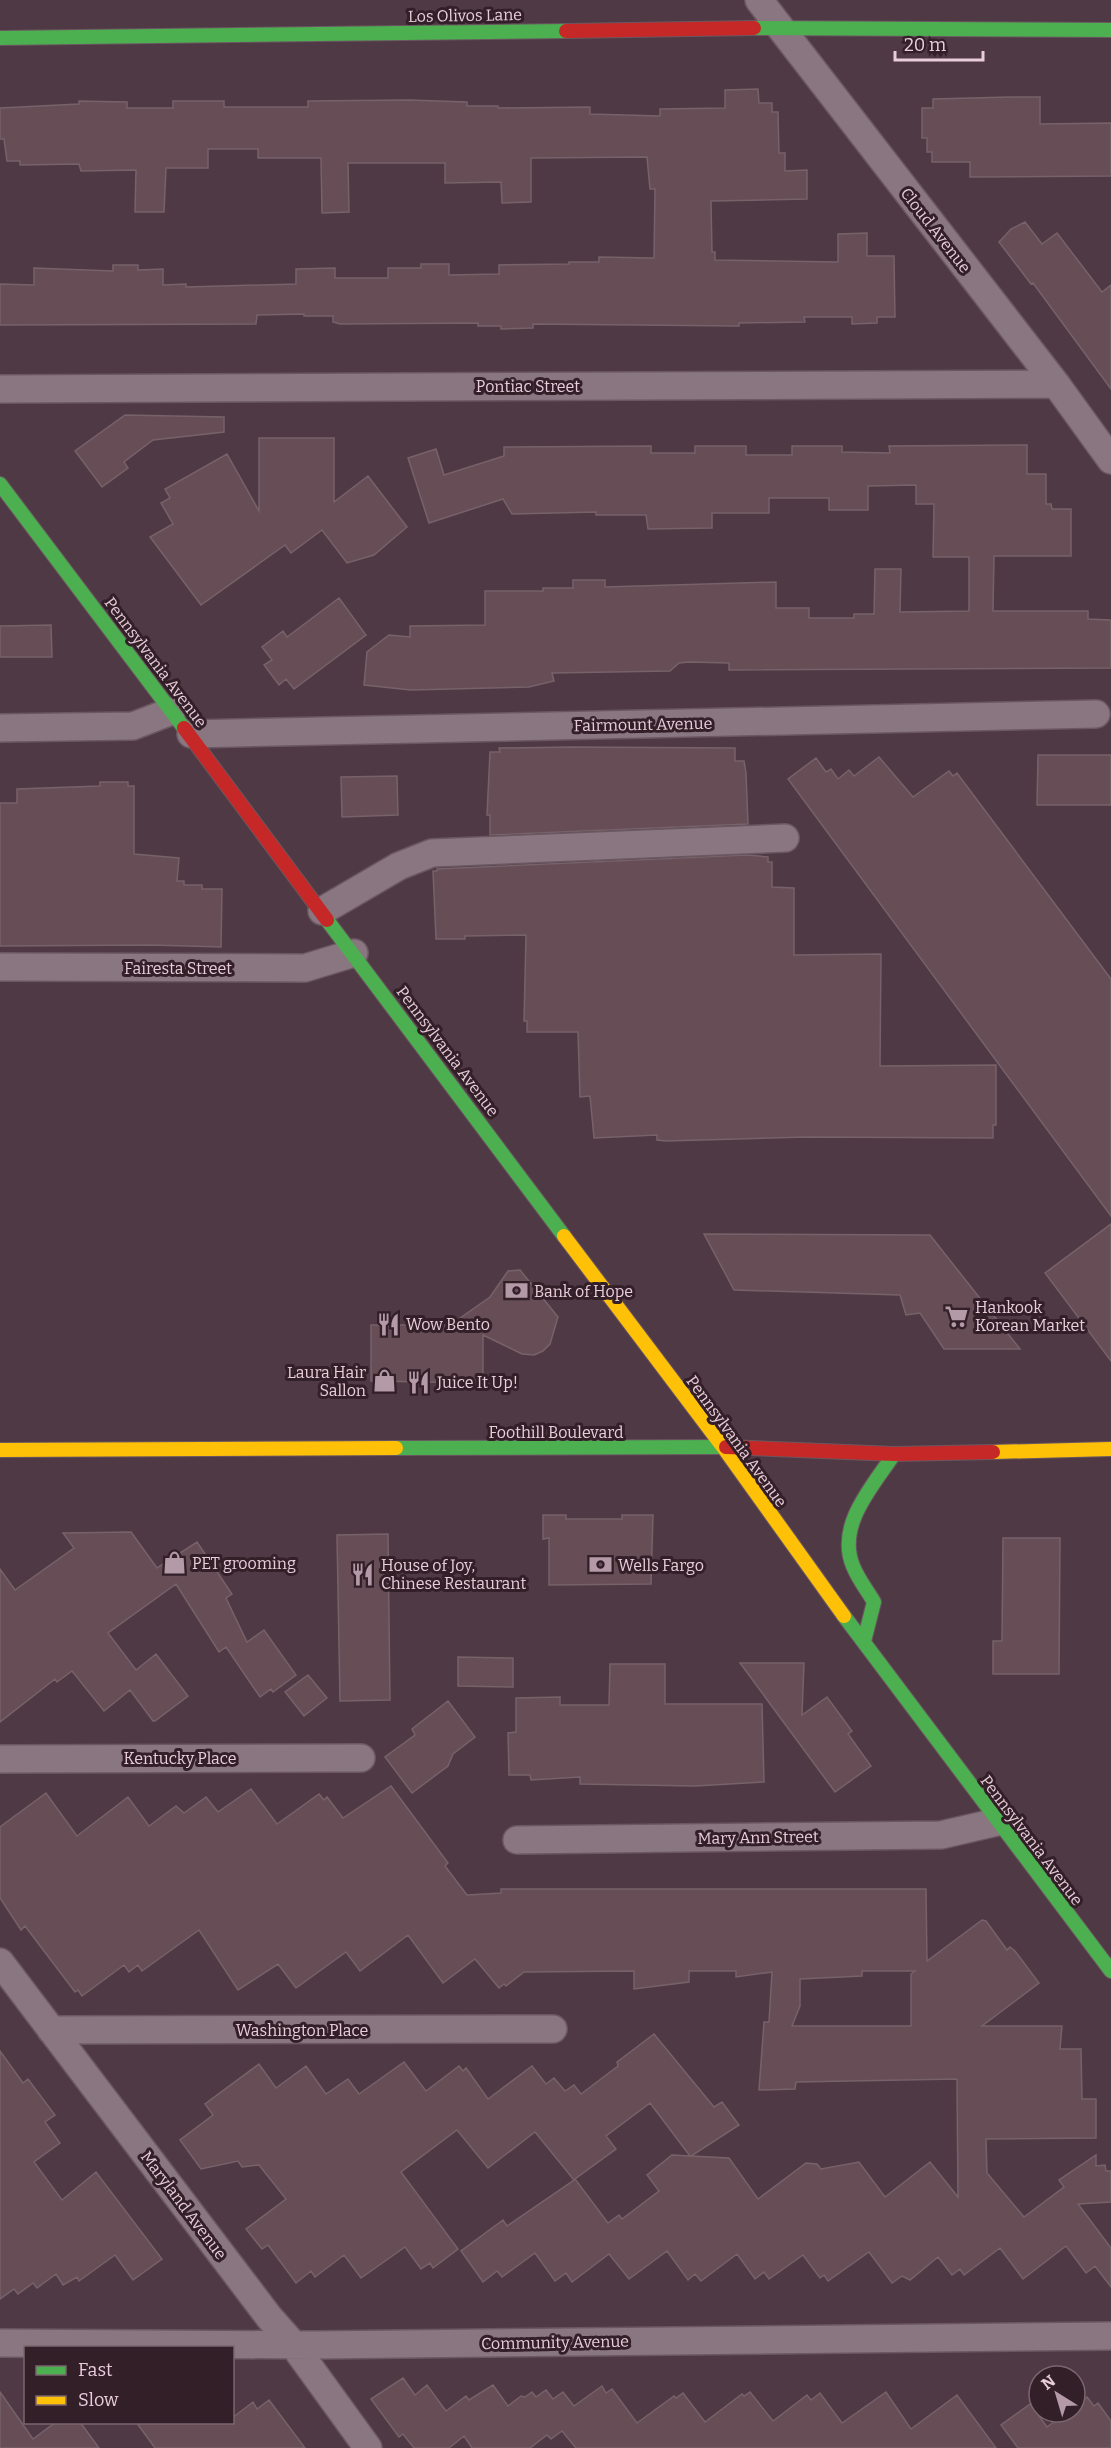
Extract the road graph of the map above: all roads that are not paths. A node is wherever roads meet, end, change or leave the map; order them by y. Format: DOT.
graph roads {
  1 [pos="759,0"];
  2 [pos="779,28"];
  3 [pos="1111,30"];
  4 [pos="0,38"];
  5 [pos="1056,384"];
  6 [pos="0,389"];
  7 [pos="1111,460"];
  8 [pos="0,483"];
  9 [pos="172,711"];
  10 [pos="1096,714"];
  11 [pos="0,728"];
  12 [pos="191,734"];
  13 [pos="785,838"];
  14 [pos="322,911"];
  15 [pos="354,952"];
  16 [pos="0,967"];
  17 [pos="723,1447"];
  18 [pos="1111,1449"];
  19 [pos="0,1450"];
  20 [pos="894,1454"];
  21 [pos="864,1641"];
  22 [pos="361,1758"];
  23 [pos="0,1759"];
  24 [pos="997,1822"];
  25 [pos="518,1840"];
  26 [pos="0,1962"];
  27 [pos="1111,1971"];
  28 [pos="553,2029"];
  29 [pos="51,2030"];
  30 [pos="1111,2336"];
  31 [pos="0,2343"];
  32 [pos="292,2343"];
  33 [pos="368,2448"];
  1 -- 2 [label="street, Cloud Avenue"];
  2 -- 3 [label="main road, Los Olivos Lane"];
  2 -- 4 [label="main road, Los Olivos Lane"];
  2 -- 5 [label="street, Cloud Avenue"];
  5 -- 6 [label="street, Pontiac Street"];
  5 -- 7 [label="street, Cloud Avenue"];
  8 -- 9 [label="main road, Pennsylvania Avenue"];
  9 -- 11 [label="street"];
  9 -- 12 [label="main road, Pennsylvania Avenue"];
  10 -- 12 [label="street, Fairmount Avenue"];
  12 -- 14 [label="main road, Pennsylvania Avenue"];
  13 -- 14 [label="street"];
  14 -- 15 [label="main road, Pennsylvania Avenue"];
  15 -- 16 [label="street, Fairesta Street"];
  15 -- 17 [label="main road, Pennsylvania Avenue"];
  17 -- 19 [label="main road, Foothill Boulevard"];
  17 -- 20 [label="main road, Foothill Boulevard"];
  17 -- 21 [label="main road, Pennsylvania Avenue"];
  18 -- 20 [label="main road, Foothill Boulevard"];
  20 -- 21 [label="main road"];
  21 -- 24 [label="main road, Pennsylvania Avenue"];
  22 -- 23 [label="street, Kentucky Place"];
  24 -- 25 [label="street, Mary Ann Street"];
  24 -- 27 [label="main road, Pennsylvania Avenue"];
  26 -- 29 [label="street, Maryland Avenue"];
  28 -- 29 [label="street, Washington Place"];
  29 -- 32 [label="street, Maryland Avenue"];
  30 -- 32 [label="street, Community Avenue"];
  31 -- 32 [label="street, Community Avenue"];
  32 -- 33 [label="street, Maryland Avenue"];
}
